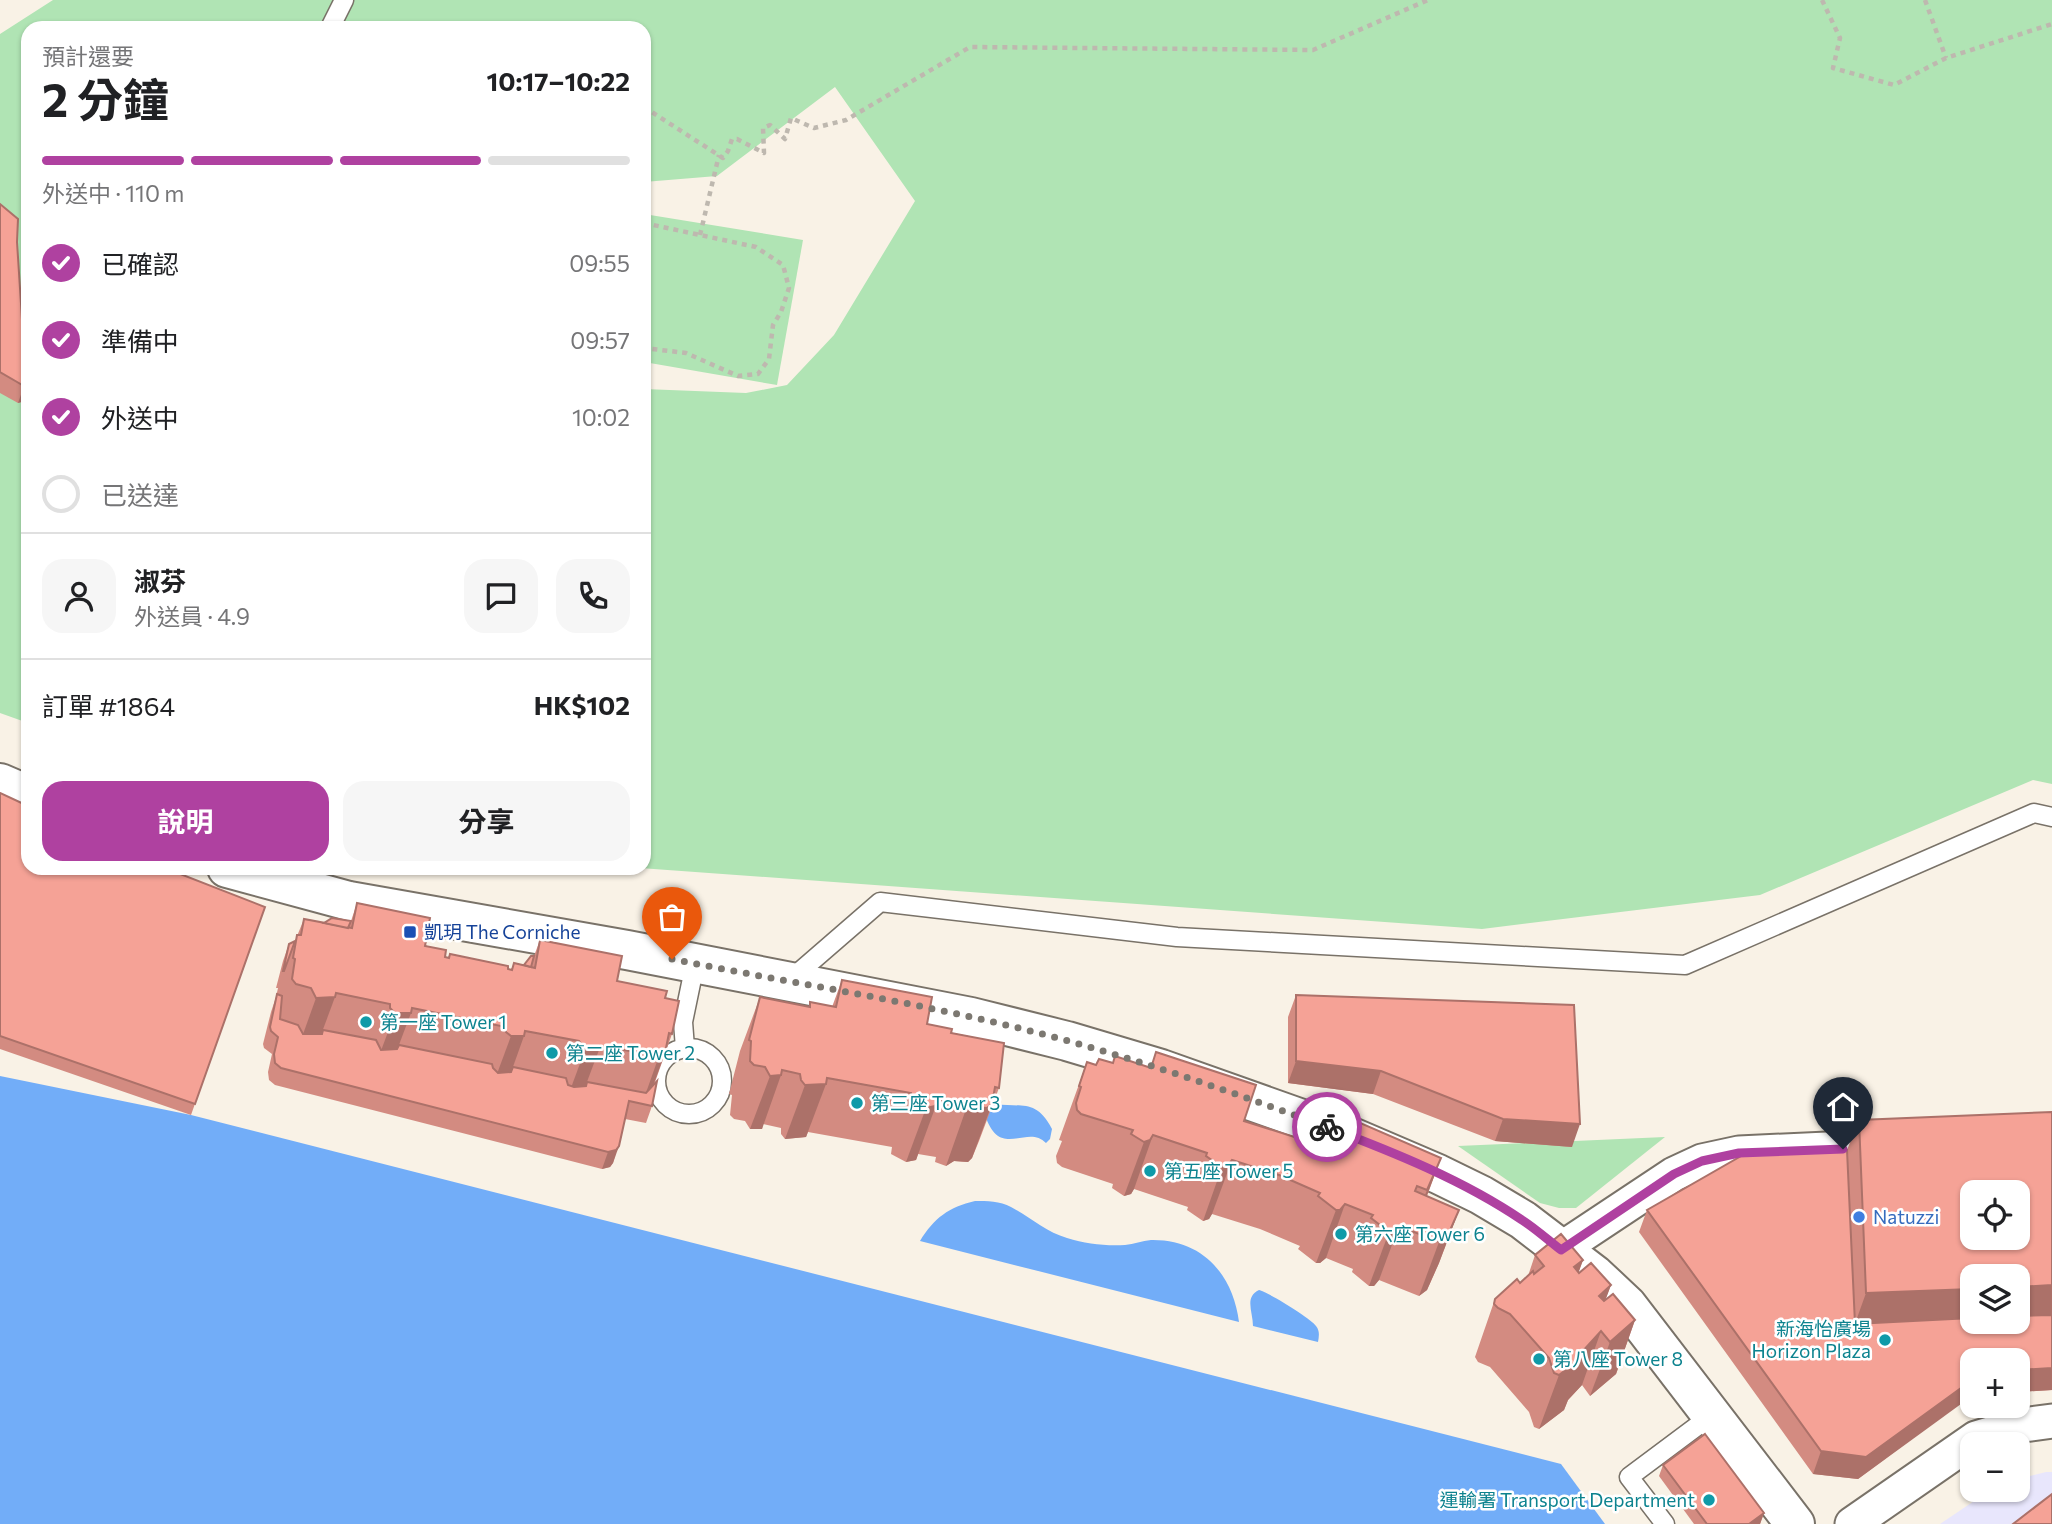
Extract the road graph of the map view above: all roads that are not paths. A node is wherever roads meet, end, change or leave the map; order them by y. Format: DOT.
graph roads {
  1 [pos="344,0"];
  2 [pos="334,21"];
  3 [pos="0,783"];
  4 [pos="21,792"];
  5 [pos="2052,817"];
  6 [pos="253,875"];
  7 [pos="695,964"];
  8 [pos="787,982"];
  9 [pos="685,1048"];
  10 [pos="1916,1145"];
  11 [pos="1561,1250"];
  12 [pos="1712,1415"];
  13 [pos="2052,1421"];
  14 [pos="1665,1524"];
  15 [pos="1796,1524"];
  16 [pos="1852,1524"];
  1 -- 2 [label="lane"];
  3 -- 4 [label="street"];
  5 -- 8 [label="lane"];
  6 -- 7 [label="street"];
  7 -- 8 [label="street"];
  7 -- 9 [label="lane"];
  8 -- 11 [label="street"];
  9 -- 9 [label="lane"];
  10 -- 11 [label="street"];
  11 -- 12 [label="street"];
  12 -- 14 [label="lane"];
  12 -- 15 [label="street"];
  13 -- 16 [label="street"];
}
